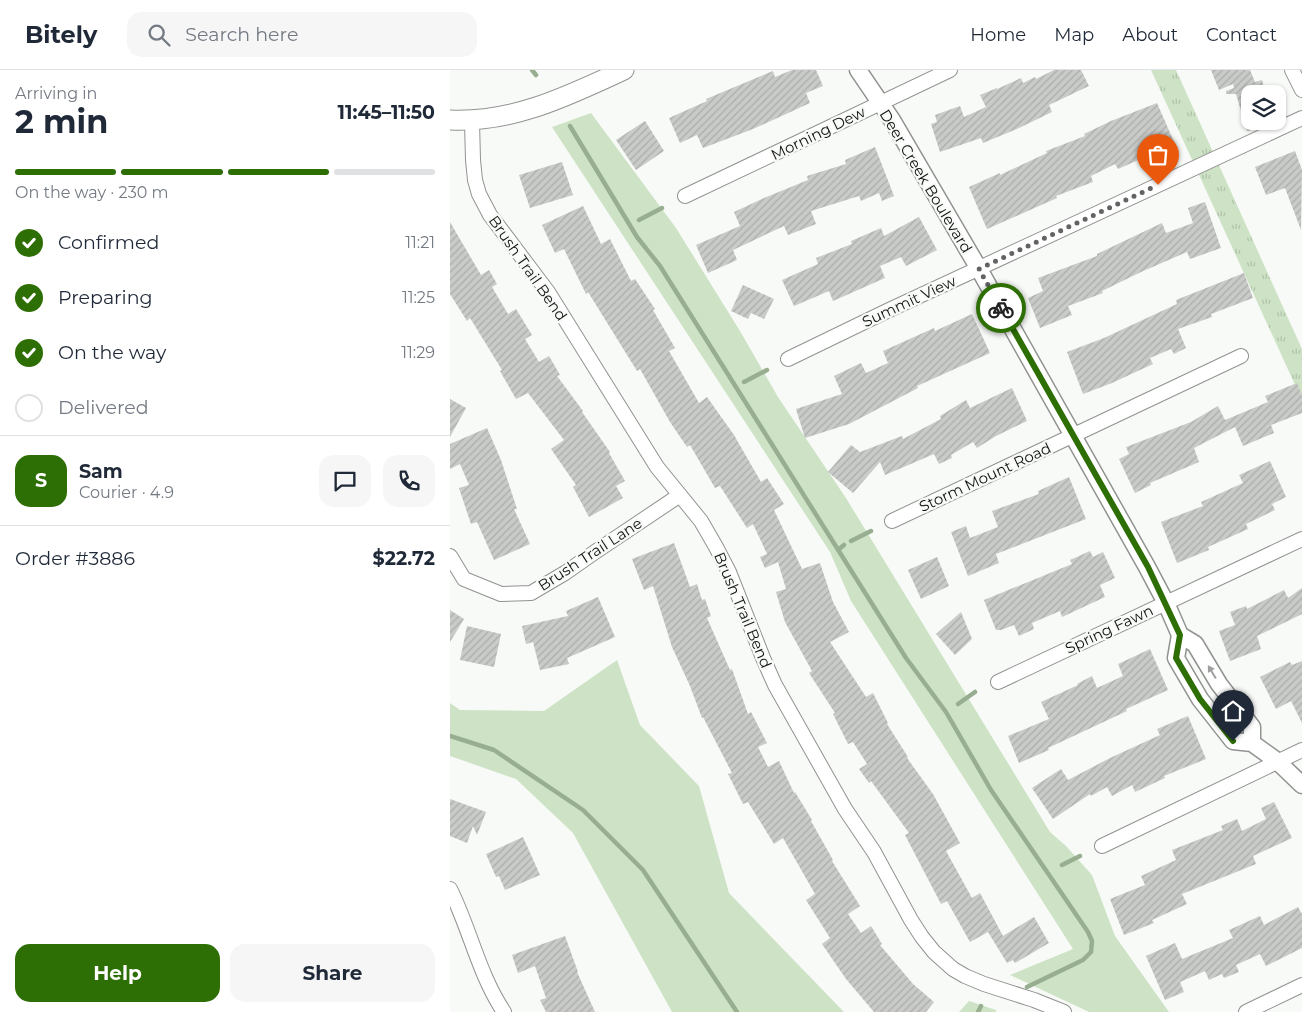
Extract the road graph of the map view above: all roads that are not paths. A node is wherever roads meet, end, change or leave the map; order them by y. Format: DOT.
graph roads {
  1 [pos="624,70"];
  2 [pos="858,70"];
  3 [pos="950,70"];
  4 [pos="1292,70"];
  5 [pos="1302,90"];
  6 [pos="880,103"];
  7 [pos="1302,118"];
  8 [pos="450,120"];
  9 [pos="472,122"];
  10 [pos="685,196"];
  11 [pos="979,269"];
  12 [pos="1241,356"];
  13 [pos="788,359"];
  14 [pos="1073,435"];
  15 [pos="680,495"];
  16 [pos="892,521"];
  17 [pos="1302,539"];
  18 [pos="450,556"];
  19 [pos="1166,603"];
  20 [pos="1180,635"];
  21 [pos="998,682"];
  22 [pos="1252,743"];
  23 [pos="1302,750"];
  24 [pos="1277,761"];
  25 [pos="1302,785"];
  26 [pos="1102,846"];
  27 [pos="450,889"];
  28 [pos="1302,984"];
  29 [pos="504,1012"];
  30 [pos="1064,1012"];
  31 [pos="1246,1012"];
  1 -- 9 [label="main road"];
  2 -- 6 [label="street, Deer Creek Boulevard"];
  3 -- 6 [label="street, Morning Dew"];
  4 -- 5 [label="street"];
  6 -- 10 [label="street, Morning Dew"];
  6 -- 11 [label="street, Deer Creek Boulevard"];
  7 -- 11 [label="street, Summit View"];
  8 -- 9 [label="main road"];
  9 -- 15 [label="street, Brush Trail Bend"];
  11 -- 13 [label="street, Summit View"];
  11 -- 14 [label="street, Deer Creek Boulevard"];
  12 -- 14 [label="street, Storm Mount Road"];
  14 -- 16 [label="street, Storm Mount Road"];
  14 -- 19 [label="street, Deer Creek Boulevard"];
  15 -- 18 [label="street, Brush Trail Lane"];
  15 -- 30 [label="street, Brush Trail Bend"];
  17 -- 19 [label="street, Spring Fawn"];
  19 -- 20 [label="street, Deer Creek Boulevard"];
  19 -- 21 [label="street, Spring Fawn"];
  22 -- 20 [label="street, Deer Creek Boulevard, one-way"];
  20 -- 22 [label="street"];
  22 -- 24 [label="street"];
  23 -- 24 [label="street"];
  24 -- 25 [label="street"];
  24 -- 26 [label="street"];
  27 -- 29 [label="street"];
  28 -- 31 [label="street"];
}
